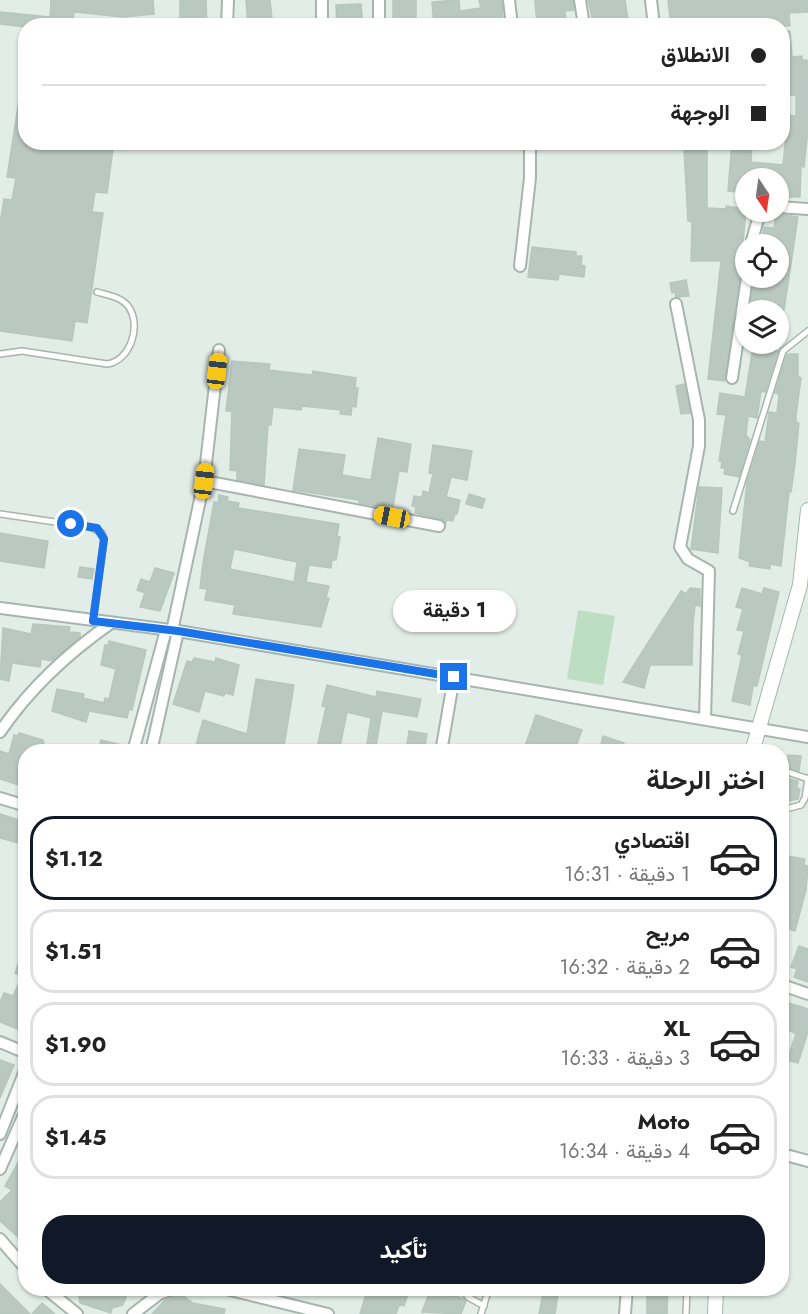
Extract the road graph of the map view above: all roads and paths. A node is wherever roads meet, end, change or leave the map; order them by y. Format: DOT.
graph roads {
  1 [pos="228,0"];
  2 [pos="322,0"];
  3 [pos="379,0"];
  4 [pos="509,0"];
  5 [pos="580,0"];
  6 [pos="651,0"];
  7 [pos="227,18"];
  8 [pos="322,18"];
  9 [pos="379,18"];
  10 [pos="511,18"];
  11 [pos="583,18"];
  12 [pos="653,18"];
  13 [pos="530,150"];
  14 [pos="789,208"];
  15 [pos="808,209"];
  16 [pos="520,266"];
  17 [pos="746,288"];
  18 [pos="97,292"];
  19 [pos="676,304"];
  20 [pos="808,331"];
  21 [pos="219,350"];
  22 [pos="0,354"];
  23 [pos="732,378"];
  24 [pos="204,481"];
  25 [pos="808,510"];
  26 [pos="733,511"];
  27 [pos="0,514"];
  28 [pos="439,526"];
  29 [pos="804,585"];
  30 [pos="0,608"];
  31 [pos="93,621"];
  32 [pos="111,623"];
  33 [pos="172,631"];
  34 [pos="454,677"];
  35 [pos="705,719"];
  36 [pos="757,729"];
  37 [pos="0,732"];
  38 [pos="808,737"];
  39 [pos="136,744"];
  40 [pos="152,744"];
  41 [pos="442,744"];
  42 [pos="754,744"];
  43 [pos="789,772"];
  44 [pos="808,778"];
  45 [pos="0,798"];
  46 [pos="18,804"];
  47 [pos="789,809"];
  48 [pos="789,987"];
  49 [pos="808,994"];
  50 [pos="0,1042"];
  51 [pos="18,1050"];
  52 [pos="18,1088"];
  53 [pos="18,1128"];
  54 [pos="0,1134"];
  55 [pos="789,1156"];
  56 [pos="808,1161"];
  57 [pos="0,1169"];
  58 [pos="0,1239"];
  59 [pos="18,1260"];
  60 [pos="55,1296"];
  61 [pos="156,1296"];
  62 [pos="255,1296"];
  63 [pos="467,1296"];
  64 [pos="487,1296"];
  65 [pos="626,1296"];
  66 [pos="687,1296"];
  67 [pos="716,1296"];
  68 [pos="484,1306"];
  69 [pos="76,1314"];
  70 [pos="133,1314"];
  71 [pos="328,1314"];
  72 [pos="481,1314"];
  73 [pos="625,1314"];
  74 [pos="686,1314"];
  75 [pos="715,1314"];
  1 -- 7 [label="street"];
  2 -- 8 [label="street"];
  3 -- 9 [label="street"];
  4 -- 10 [label="street"];
  5 -- 11 [label="street"];
  6 -- 12 [label="street"];
  13 -- 16 [label="street"];
  14 -- 15 [label="street"];
  17 -- 23 [label="street"];
  18 -- 22 [label="lane"];
  19 -- 35 [label="street"];
  20 -- 26 [label="lane"];
  21 -- 24 [label="street"];
  24 -- 28 [label="street"];
  24 -- 33 [label="street"];
  25 -- 29 [label="street"];
  27 -- 31 [label="lane"];
  29 -- 36 [label="street"];
  30 -- 31 [label="street"];
  31 -- 32 [label="street"];
  32 -- 33 [label="street"];
  32 -- 37 [label="street"];
  33 -- 34 [label="street"];
  33 -- 39 [label="street"];
  33 -- 40 [label="street"];
  34 -- 35 [label="street"];
  34 -- 41 [label="street"];
  35 -- 36 [label="street"];
  36 -- 38 [label="street"];
  36 -- 42 [label="street"];
  43 -- 44 [label="lane"];
  44 -- 47 [label="lane"];
  45 -- 46 [label="street"];
  48 -- 49 [label="street"];
  50 -- 51 [label="street"];
  52 -- 54 [label="street"];
  53 -- 57 [label="street"];
  55 -- 56 [label="street"];
  58 -- 59 [label="street"];
  60 -- 69 [label="street"];
  61 -- 70 [label="street"];
  62 -- 71 [label="street"];
  63 -- 68 [label="lane"];
  64 -- 68 [label="lane"];
  65 -- 73 [label="street"];
  66 -- 74 [label="lane"];
  67 -- 75 [label="street"];
  68 -- 72 [label="lane"];
}
